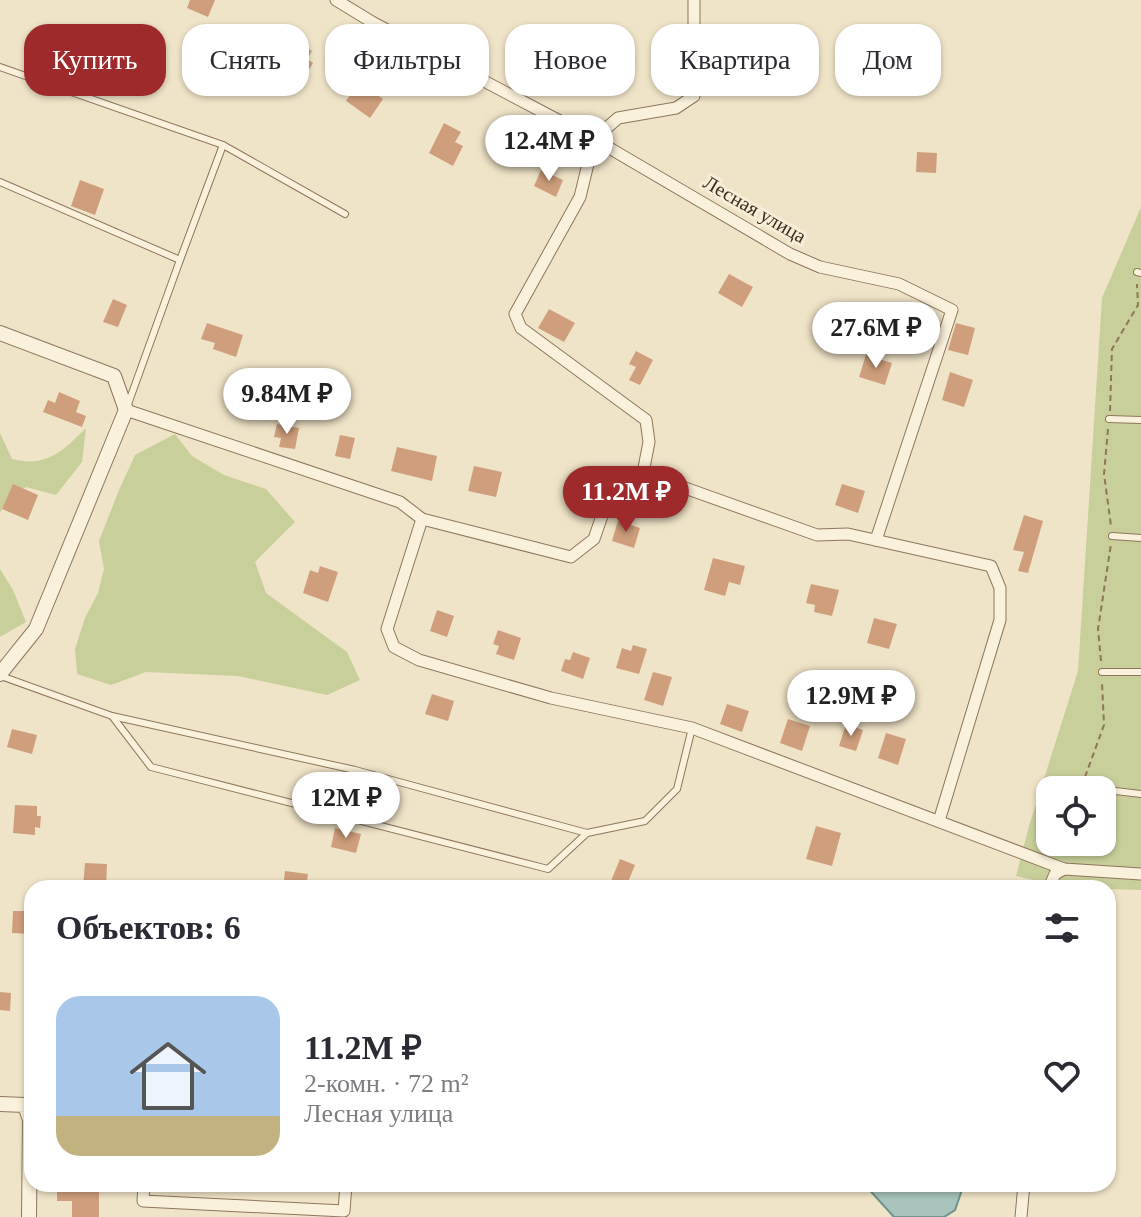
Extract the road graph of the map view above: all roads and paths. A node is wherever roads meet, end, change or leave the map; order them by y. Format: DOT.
graph roads {
  1 [pos="336,0"];
  2 [pos="694,0"];
  3 [pos="0,67"];
  4 [pos="594,139"];
  5 [pos="223,145"];
  6 [pos="0,182"];
  7 [pos="345,214"];
  8 [pos="180,260"];
  9 [pos="1139,273"];
  10 [pos="0,333"];
  11 [pos="126,410"];
  12 [pos="1109,419"];
  13 [pos="1141,420"];
  14 [pos="643,473"];
  15 [pos="422,519"];
  16 [pos="1112,536"];
  17 [pos="1141,538"];
  18 [pos="876,540"];
  19 [pos="1,670"];
  20 [pos="1102,672"];
  21 [pos="1141,672"];
  22 [pos="112,716"];
  23 [pos="692,728"];
  24 [pos="1085,776"];
  25 [pos="1116,791"];
  26 [pos="1141,794"];
  27 [pos="939,821"];
  28 [pos="587,833"];
  29 [pos="1067,856"];
  30 [pos="1064,869"];
  31 [pos="1141,874"];
  32 [pos="1052,880"];
  33 [pos="24,1103"];
  34 [pos="0,1104"];
  35 [pos="29,1192"];
  36 [pos="144,1192"];
  37 [pos="345,1192"];
  38 [pos="1023,1192"];
  39 [pos="177,1203"];
  40 [pos="29,1217"];
  41 [pos="175,1217"];
  42 [pos="1021,1217"];
  1 -- 4 [label="street, Лесная улица"];
  2 -- 4 [label="street"];
  3 -- 5 [label="lane"];
  4 -- 14 [label="street"];
  4 -- 18 [label="street, Лесная улица"];
  5 -- 7 [label="lane"];
  5 -- 8 [label="lane"];
  6 -- 8 [label="lane"];
  8 -- 11 [label="lane"];
  9 -- 12 [label="path"];
  10 -- 11 [label="street"];
  11 -- 15 [label="street"];
  11 -- 19 [label="street"];
  12 -- 13 [label="lane"];
  12 -- 16 [label="path"];
  14 -- 15 [label="street"];
  14 -- 18 [label="street"];
  15 -- 23 [label="street"];
  16 -- 17 [label="lane"];
  16 -- 20 [label="path"];
  18 -- 27 [label="street"];
  19 -- 22 [label="lane"];
  20 -- 21 [label="lane"];
  20 -- 24 [label="path"];
  22 -- 28 [label="lane"];
  22 -- 28 [label="lane"];
  23 -- 27 [label="street"];
  23 -- 28 [label="lane"];
  25 -- 26 [label="lane"];
  27 -- 30 [label="street"];
  29 -- 30 [label="path"];
  30 -- 31 [label="street"];
  30 -- 32 [label="street"];
  33 -- 34 [label="street"];
  35 -- 40 [label="street"];
  36 -- 39 [label="street"];
  37 -- 39 [label="street"];
  38 -- 42 [label="street"];
  39 -- 41 [label="street"];
}
